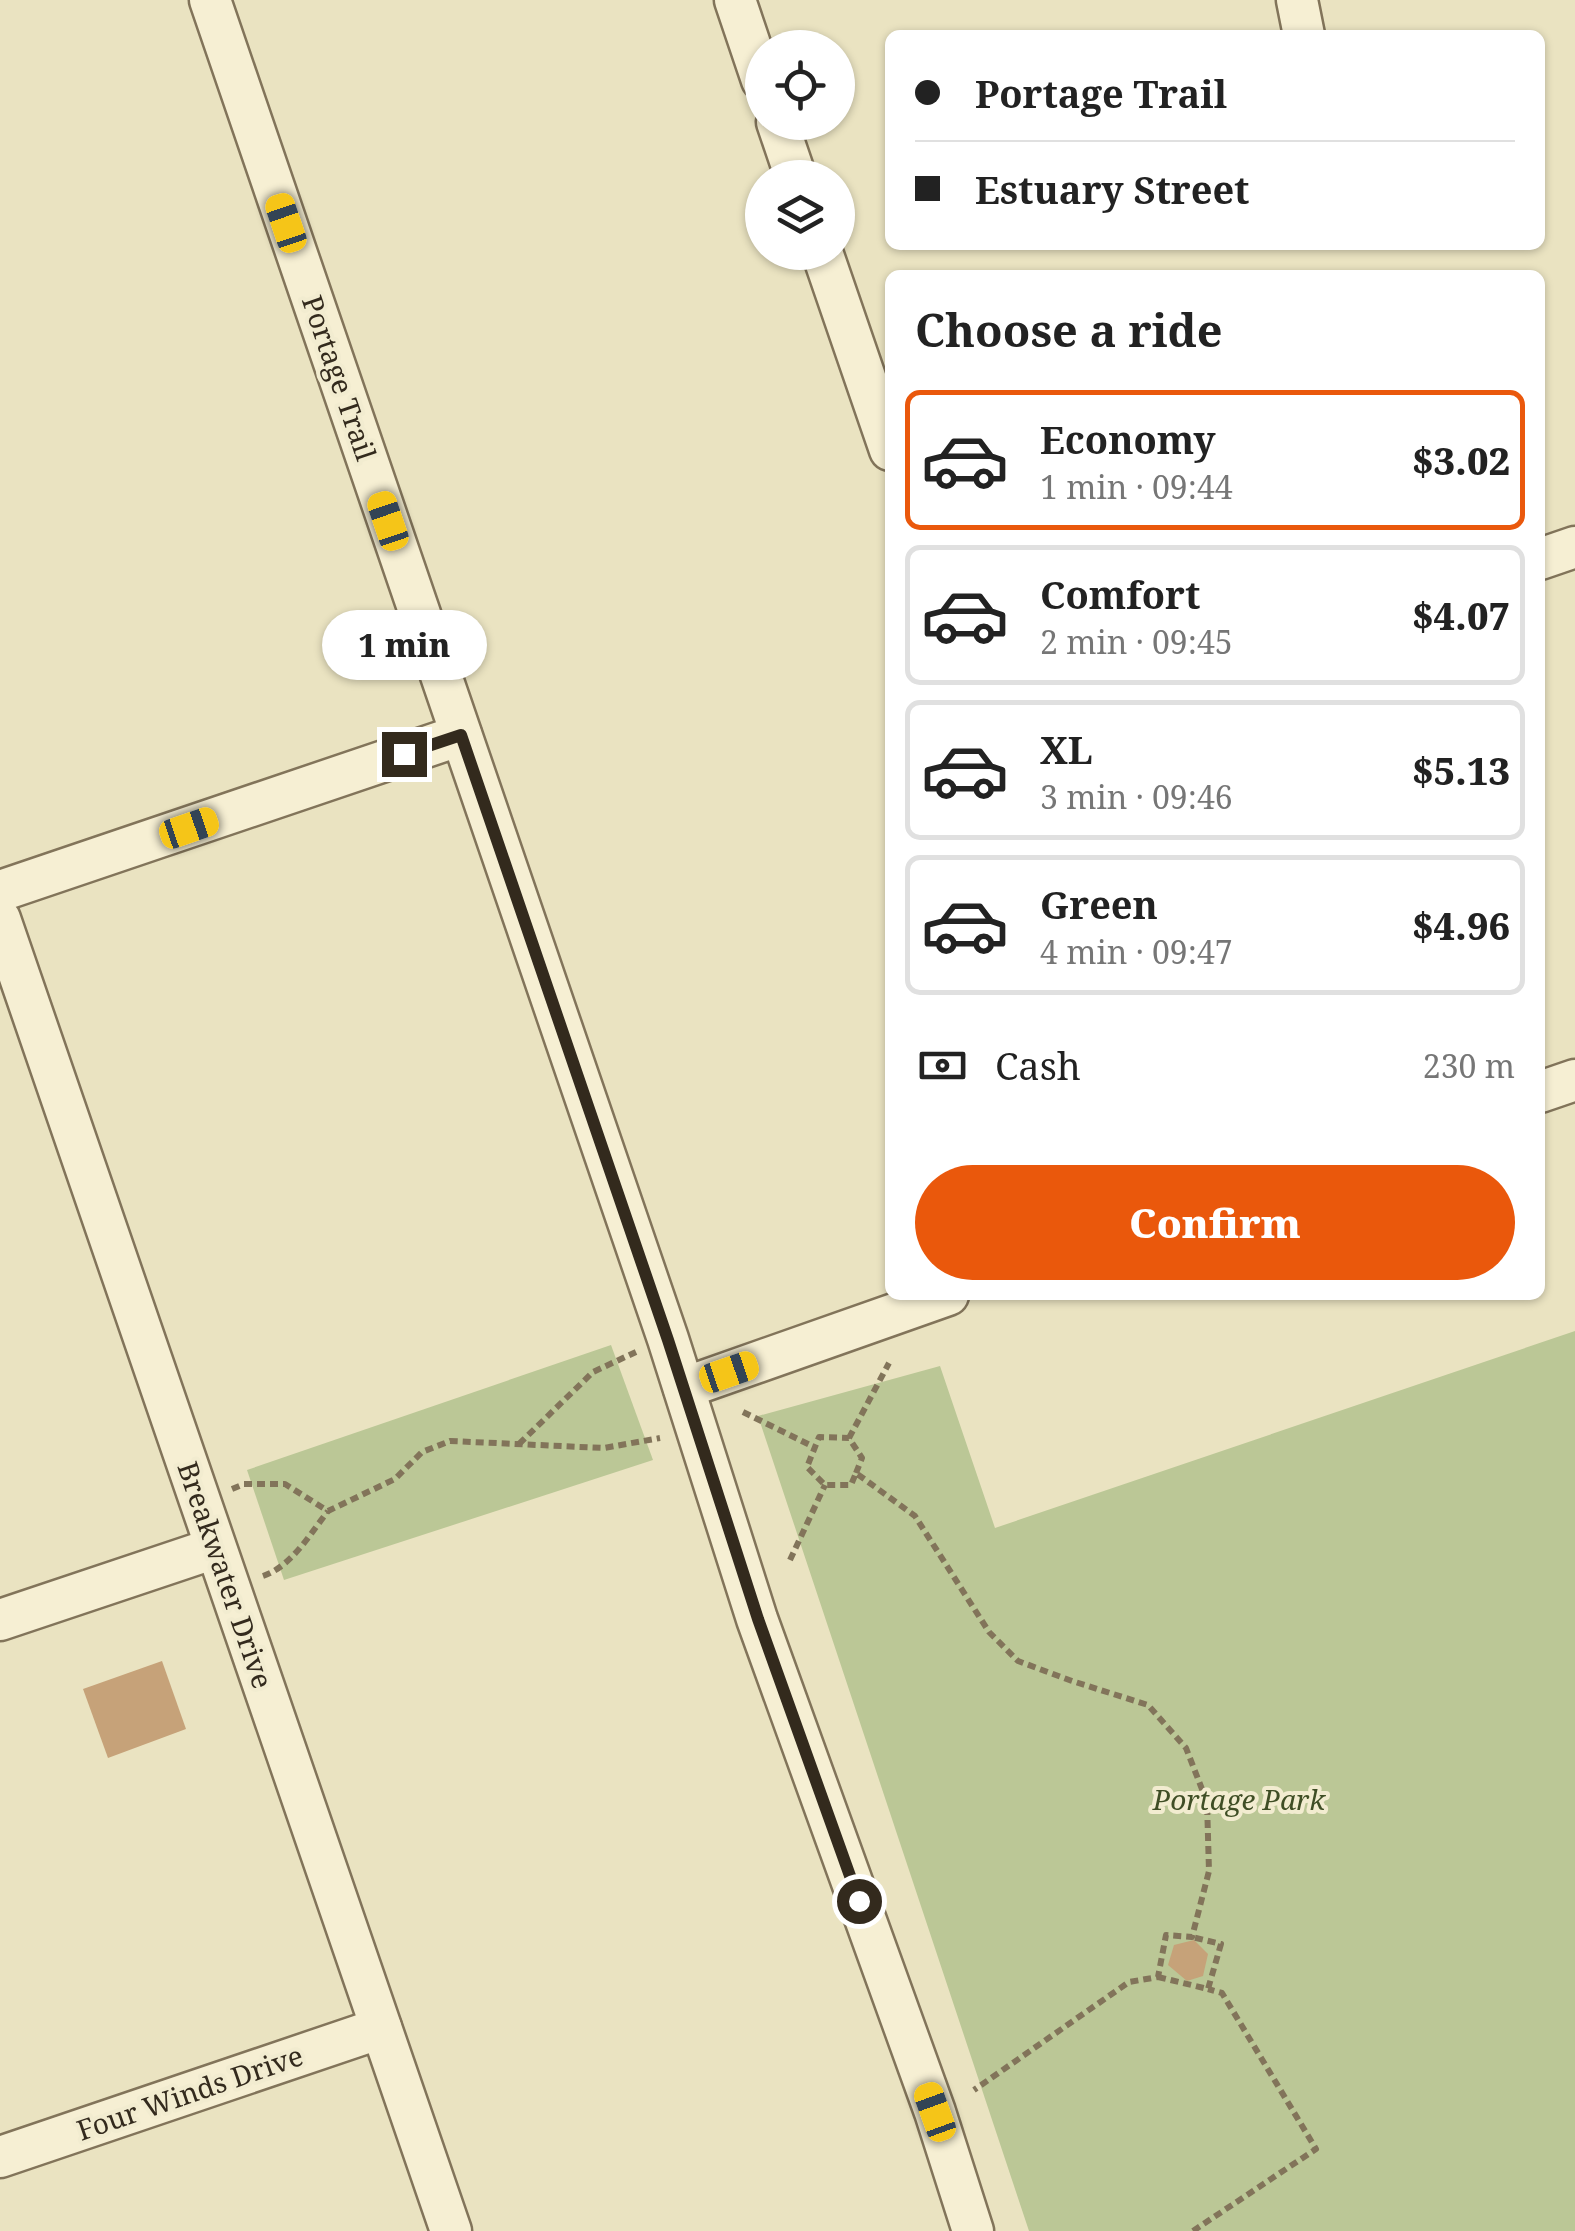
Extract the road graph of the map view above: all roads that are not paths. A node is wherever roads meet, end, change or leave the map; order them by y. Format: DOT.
graph roads {
  1 [pos="210,0"];
  2 [pos="735,0"];
  3 [pos="1297,0"];
  4 [pos="745,30"];
  5 [pos="1303,30"];
  6 [pos="828,270"];
  7 [pos="885,435"];
  8 [pos="1575,547"];
  9 [pos="1545,557"];
  10 [pos="461,735"];
  11 [pos="0,891"];
  12 [pos="0,919"];
  13 [pos="1575,1080"];
  14 [pos="1545,1090"];
  15 [pos="934,1300"];
  16 [pos="684,1388"];
  17 [pos="215,1548"];
  18 [pos="0,1620"];
  19 [pos="381,2028"];
  20 [pos="0,2157"];
  21 [pos="450,2231"];
  22 [pos="973,2231"];
  1 -- 10 [label="street, Portage Trail"];
  2 -- 4 [label="street"];
  3 -- 5 [label="street"];
  6 -- 7 [label="street"];
  8 -- 9 [label="street"];
  10 -- 11 [label="street"];
  10 -- 16 [label="street, Portage Trail"];
  12 -- 17 [label="street, Breakwater Drive"];
  13 -- 14 [label="street"];
  15 -- 16 [label="street"];
  16 -- 22 [label="street, Portage Trail"];
  17 -- 18 [label="street"];
  17 -- 19 [label="street, Breakwater Drive"];
  19 -- 20 [label="street, Four Winds Drive"];
  19 -- 21 [label="street, Breakwater Drive"];
}
